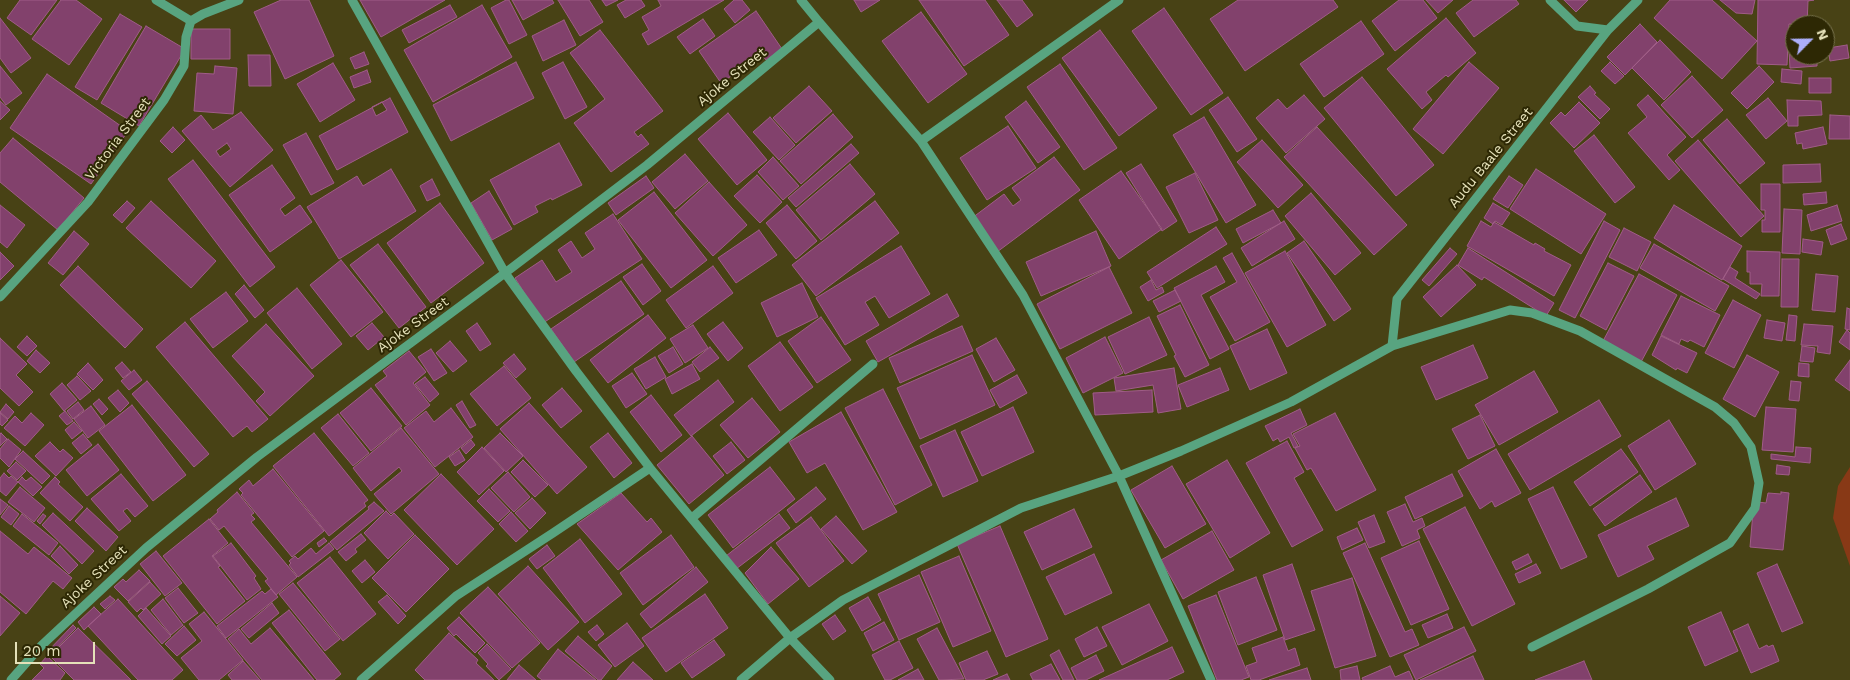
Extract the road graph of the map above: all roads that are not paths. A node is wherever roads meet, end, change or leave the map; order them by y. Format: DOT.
graph roads {
  1 [pos="156,0"];
  2 [pos="239,0"];
  3 [pos="352,0"];
  4 [pos="801,0"];
  5 [pos="1119,0"];
  6 [pos="1550,0"];
  7 [pos="1638,0"];
  8 [pos="192,21"];
  9 [pos="819,22"];
  10 [pos="1608,30"];
  11 [pos="920,141"];
  12 [pos="506,274"];
  13 [pos="0,297"];
  14 [pos="1392,346"];
  15 [pos="873,364"];
  16 [pos="650,468"];
  17 [pos="1119,476"];
  18 [pos="692,518"];
  19 [pos="790,638"];
  20 [pos="1532,648"];
  21 [pos="11,680"];
  22 [pos="361,680"];
  23 [pos="741,680"];
  24 [pos="830,680"];
  25 [pos="1211,680"];
  1 -- 8 [label="street"];
  2 -- 8 [label="street"];
  3 -- 12 [label="street"];
  4 -- 9 [label="street"];
  5 -- 11 [label="street"];
  6 -- 10 [label="street"];
  7 -- 10 [label="street, Audu Baale Street"];
  8 -- 13 [label="street, Victoria Street"];
  9 -- 11 [label="street"];
  9 -- 12 [label="street, Ajoke Street"];
  10 -- 14 [label="street, Audu Baale Street"];
  11 -- 17 [label="street"];
  12 -- 16 [label="street"];
  12 -- 21 [label="street, Ajoke Street"];
  14 -- 17 [label="street"];
  14 -- 20 [label="street"];
  15 -- 18 [label="street"];
  16 -- 18 [label="street"];
  16 -- 22 [label="street"];
  17 -- 19 [label="street"];
  17 -- 25 [label="street"];
  18 -- 19 [label="street"];
  19 -- 23 [label="street"];
  19 -- 24 [label="street"];
}
